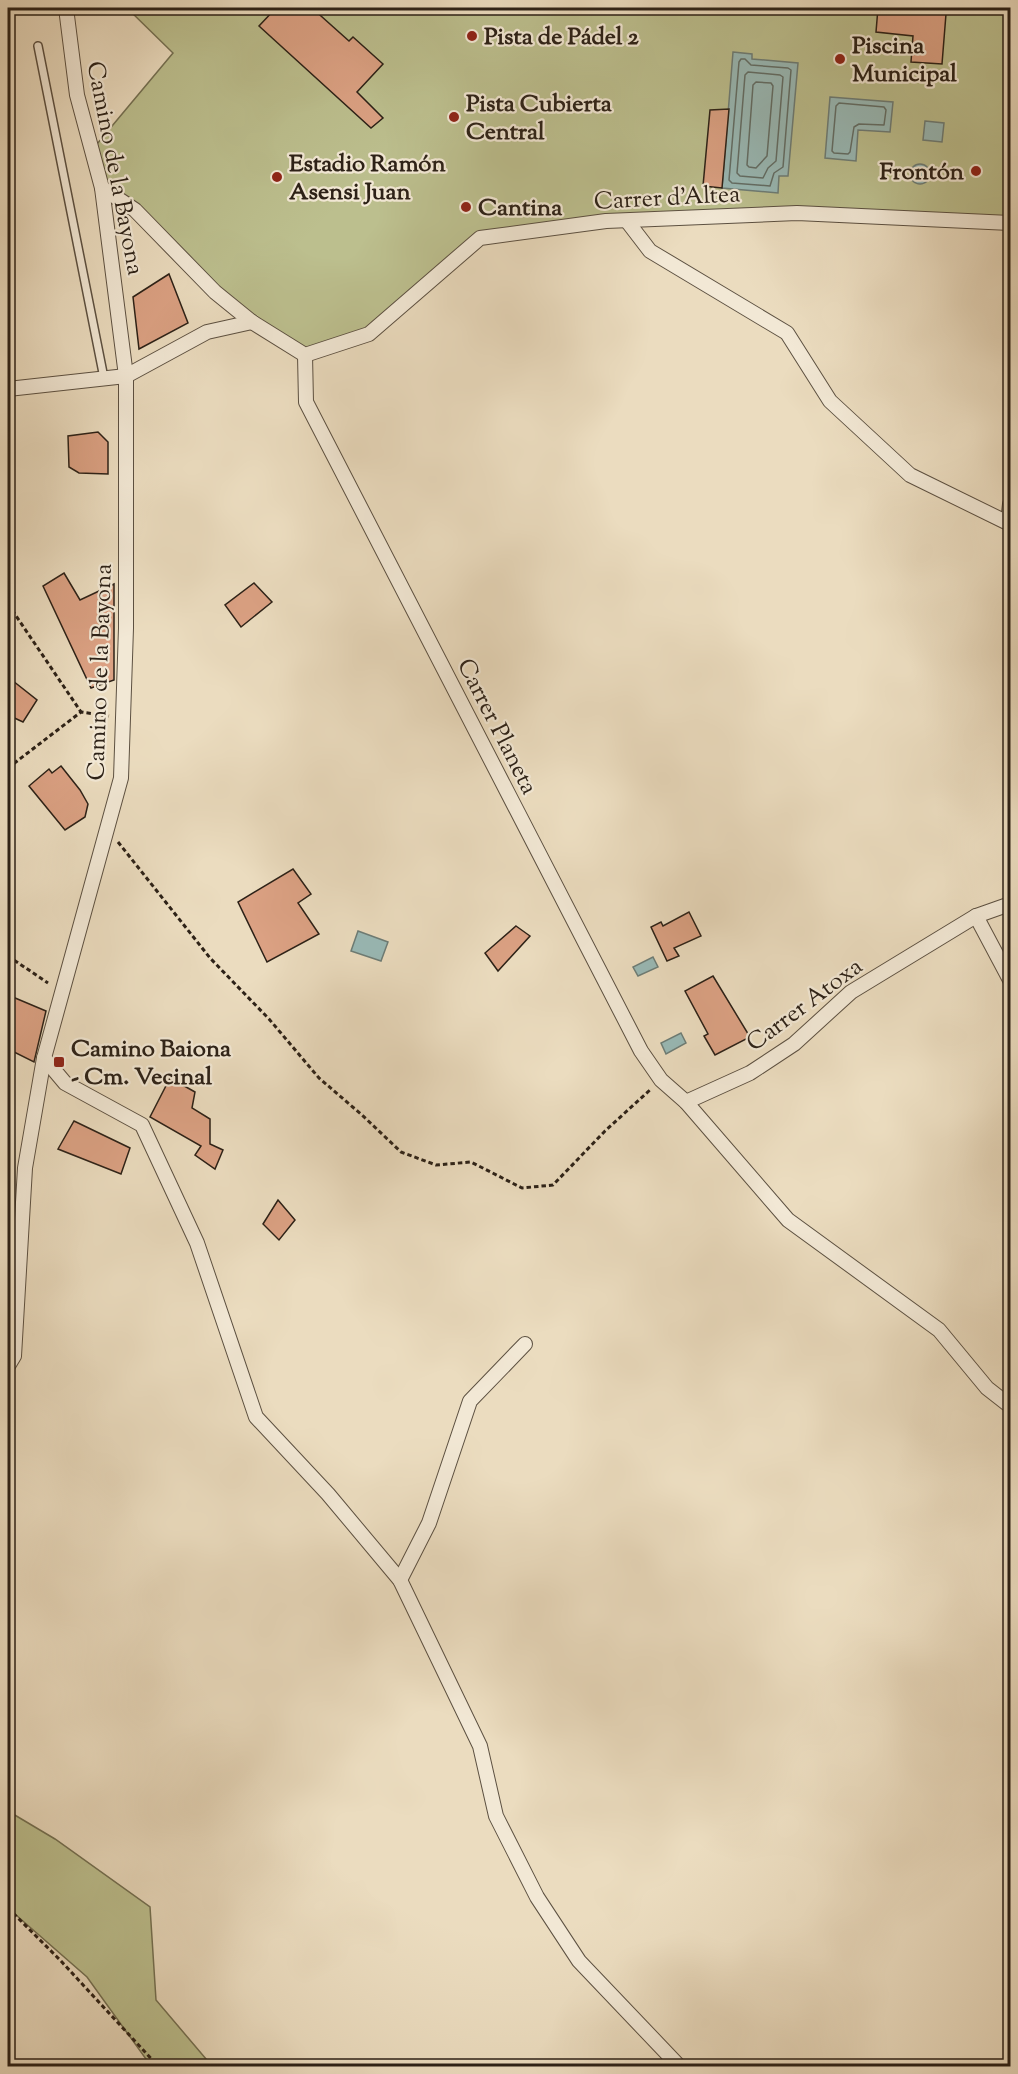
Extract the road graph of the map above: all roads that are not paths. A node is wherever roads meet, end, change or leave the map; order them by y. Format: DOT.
graph roads {
  1 [pos="66,8"];
  2 [pos="38,46"];
  3 [pos="102,188"];
  4 [pos="627,220"];
  5 [pos="1011,223"];
  6 [pos="252,322"];
  7 [pos="305,355"];
  8 [pos="126,376"];
  9 [pos="104,378"];
  10 [pos="8,388"];
  11 [pos="1011,504"];
  12 [pos="1010,523"];
  13 [pos="1011,904"];
  14 [pos="976,916"];
  15 [pos="1011,980"];
  16 [pos="44,1058"];
  17 [pos="686,1102"];
  18 [pos="525,1344"];
  19 [pos="8,1366"];
  20 [pos="1011,1406"];
  21 [pos="400,1580"];
  22 [pos="679,2067"];
  1 -- 3 [label="street, Camino de la Bayona"];
  2 -- 9 [label="lane"];
  3 -- 6 [label="street"];
  3 -- 8 [label="street, Camino de la Bayona"];
  4 -- 5 [label="street, Carrer d'Altea"];
  4 -- 7 [label="street, Carrer d'Altea"];
  4 -- 12 [label="street"];
  6 -- 7 [label="street"];
  6 -- 8 [label="street"];
  7 -- 17 [label="street, Carrer Planeta"];
  8 -- 9 [label="street"];
  8 -- 16 [label="street, Camino de la Bayona"];
  9 -- 10 [label="street"];
  11 -- 12 [label="street"];
  13 -- 14 [label="street, Carrer Atoxa"];
  14 -- 15 [label="street"];
  14 -- 17 [label="street, Carrer Atoxa"];
  16 -- 19 [label="street, Camino de la Bayona"];
  16 -- 21 [label="street"];
  17 -- 20 [label="street, Carrer Planeta"];
  18 -- 21 [label="street"];
  21 -- 22 [label="street"];
}
